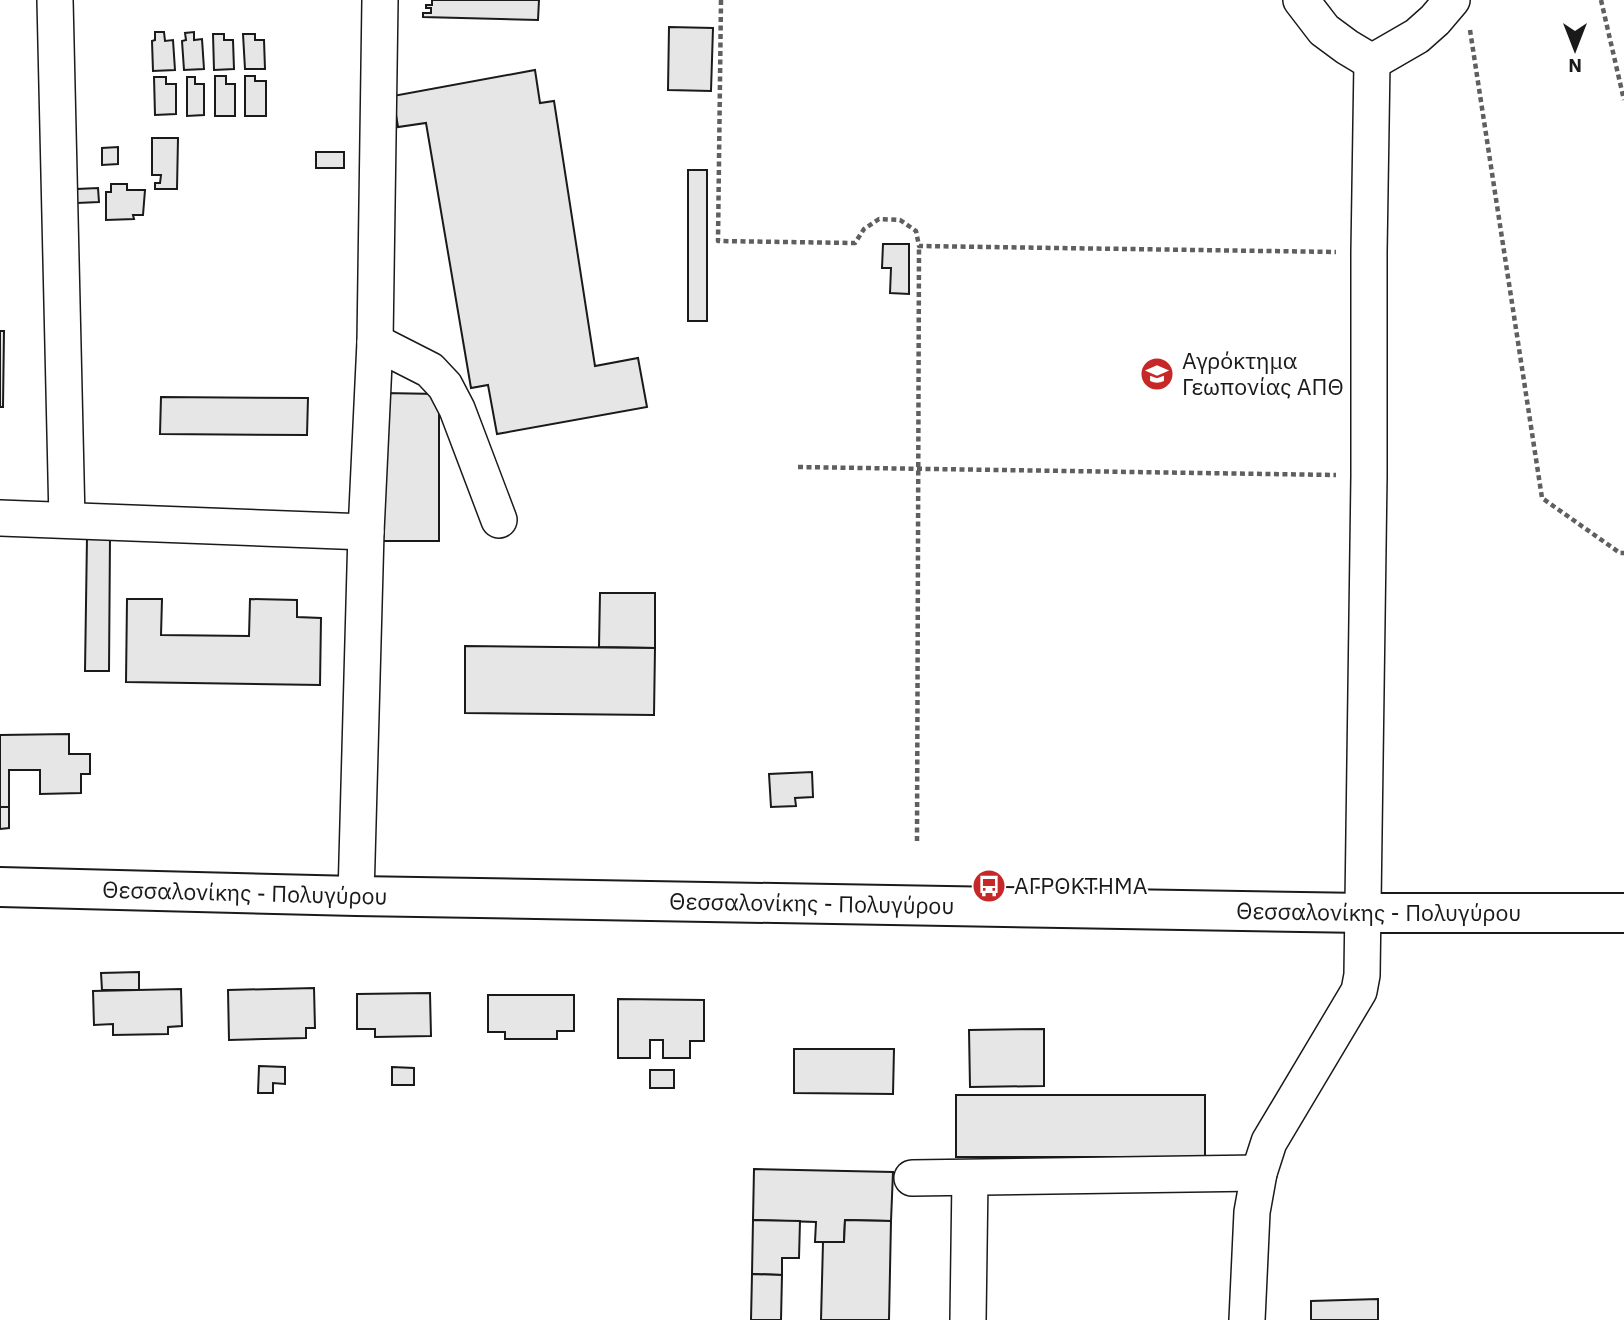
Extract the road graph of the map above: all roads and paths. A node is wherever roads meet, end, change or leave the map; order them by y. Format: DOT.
graph roads {
  1 [pos="55,0"];
  2 [pos="380,0"];
  3 [pos="721,0"];
  4 [pos="1301,0"];
  5 [pos="1601,0"];
  6 [pos="1461,14"];
  7 [pos="1371,62"];
  8 [pos="1624,100"];
  9 [pos="919,246"];
  10 [pos="1369,252"];
  11 [pos="375,342"];
  12 [pos="798,467"];
  13 [pos="918,469"];
  14 [pos="1369,476"];
  15 [pos="0,518"];
  16 [pos="67,520"];
  17 [pos="499,520"];
  18 [pos="366,532"];
  19 [pos="1624,553"];
  20 [pos="917,841"];
  21 [pos="0,887"];
  22 [pos="356,896"];
  23 [pos="1364,913"];
  24 [pos="1624,913"];
  25 [pos="1259,1173"];
  26 [pos="912,1178"];
  27 [pos="970,1178"];
  28 [pos="968,1320"];
  29 [pos="1247,1320"];
  1 -- 16 [label="street"];
  2 -- 11 [label="street"];
  3 -- 9 [label="path"];
  4 -- 7 [label="street"];
  5 -- 8 [label="path"];
  6 -- 7 [label="street"];
  6 -- 19 [label="path"];
  7 -- 10 [label="street"];
  9 -- 10 [label="path"];
  9 -- 13 [label="path"];
  10 -- 14 [label="street"];
  11 -- 17 [label="street"];
  11 -- 18 [label="street"];
  12 -- 13 [label="path"];
  13 -- 14 [label="path"];
  13 -- 20 [label="path"];
  14 -- 23 [label="street"];
  15 -- 16 [label="street"];
  16 -- 18 [label="street"];
  18 -- 22 [label="street"];
  21 -- 22 [label="main road, Θεσσαλονίκης - Πολυγύρου"];
  22 -- 23 [label="main road, Θεσσαλονίκης - Πολυγύρου"];
  23 -- 24 [label="main road, Θεσσαλονίκης - Πολυγύρου"];
  23 -- 25 [label="street"];
  25 -- 27 [label="street"];
  25 -- 29 [label="street"];
  26 -- 27 [label="street"];
  27 -- 28 [label="street"];
}
